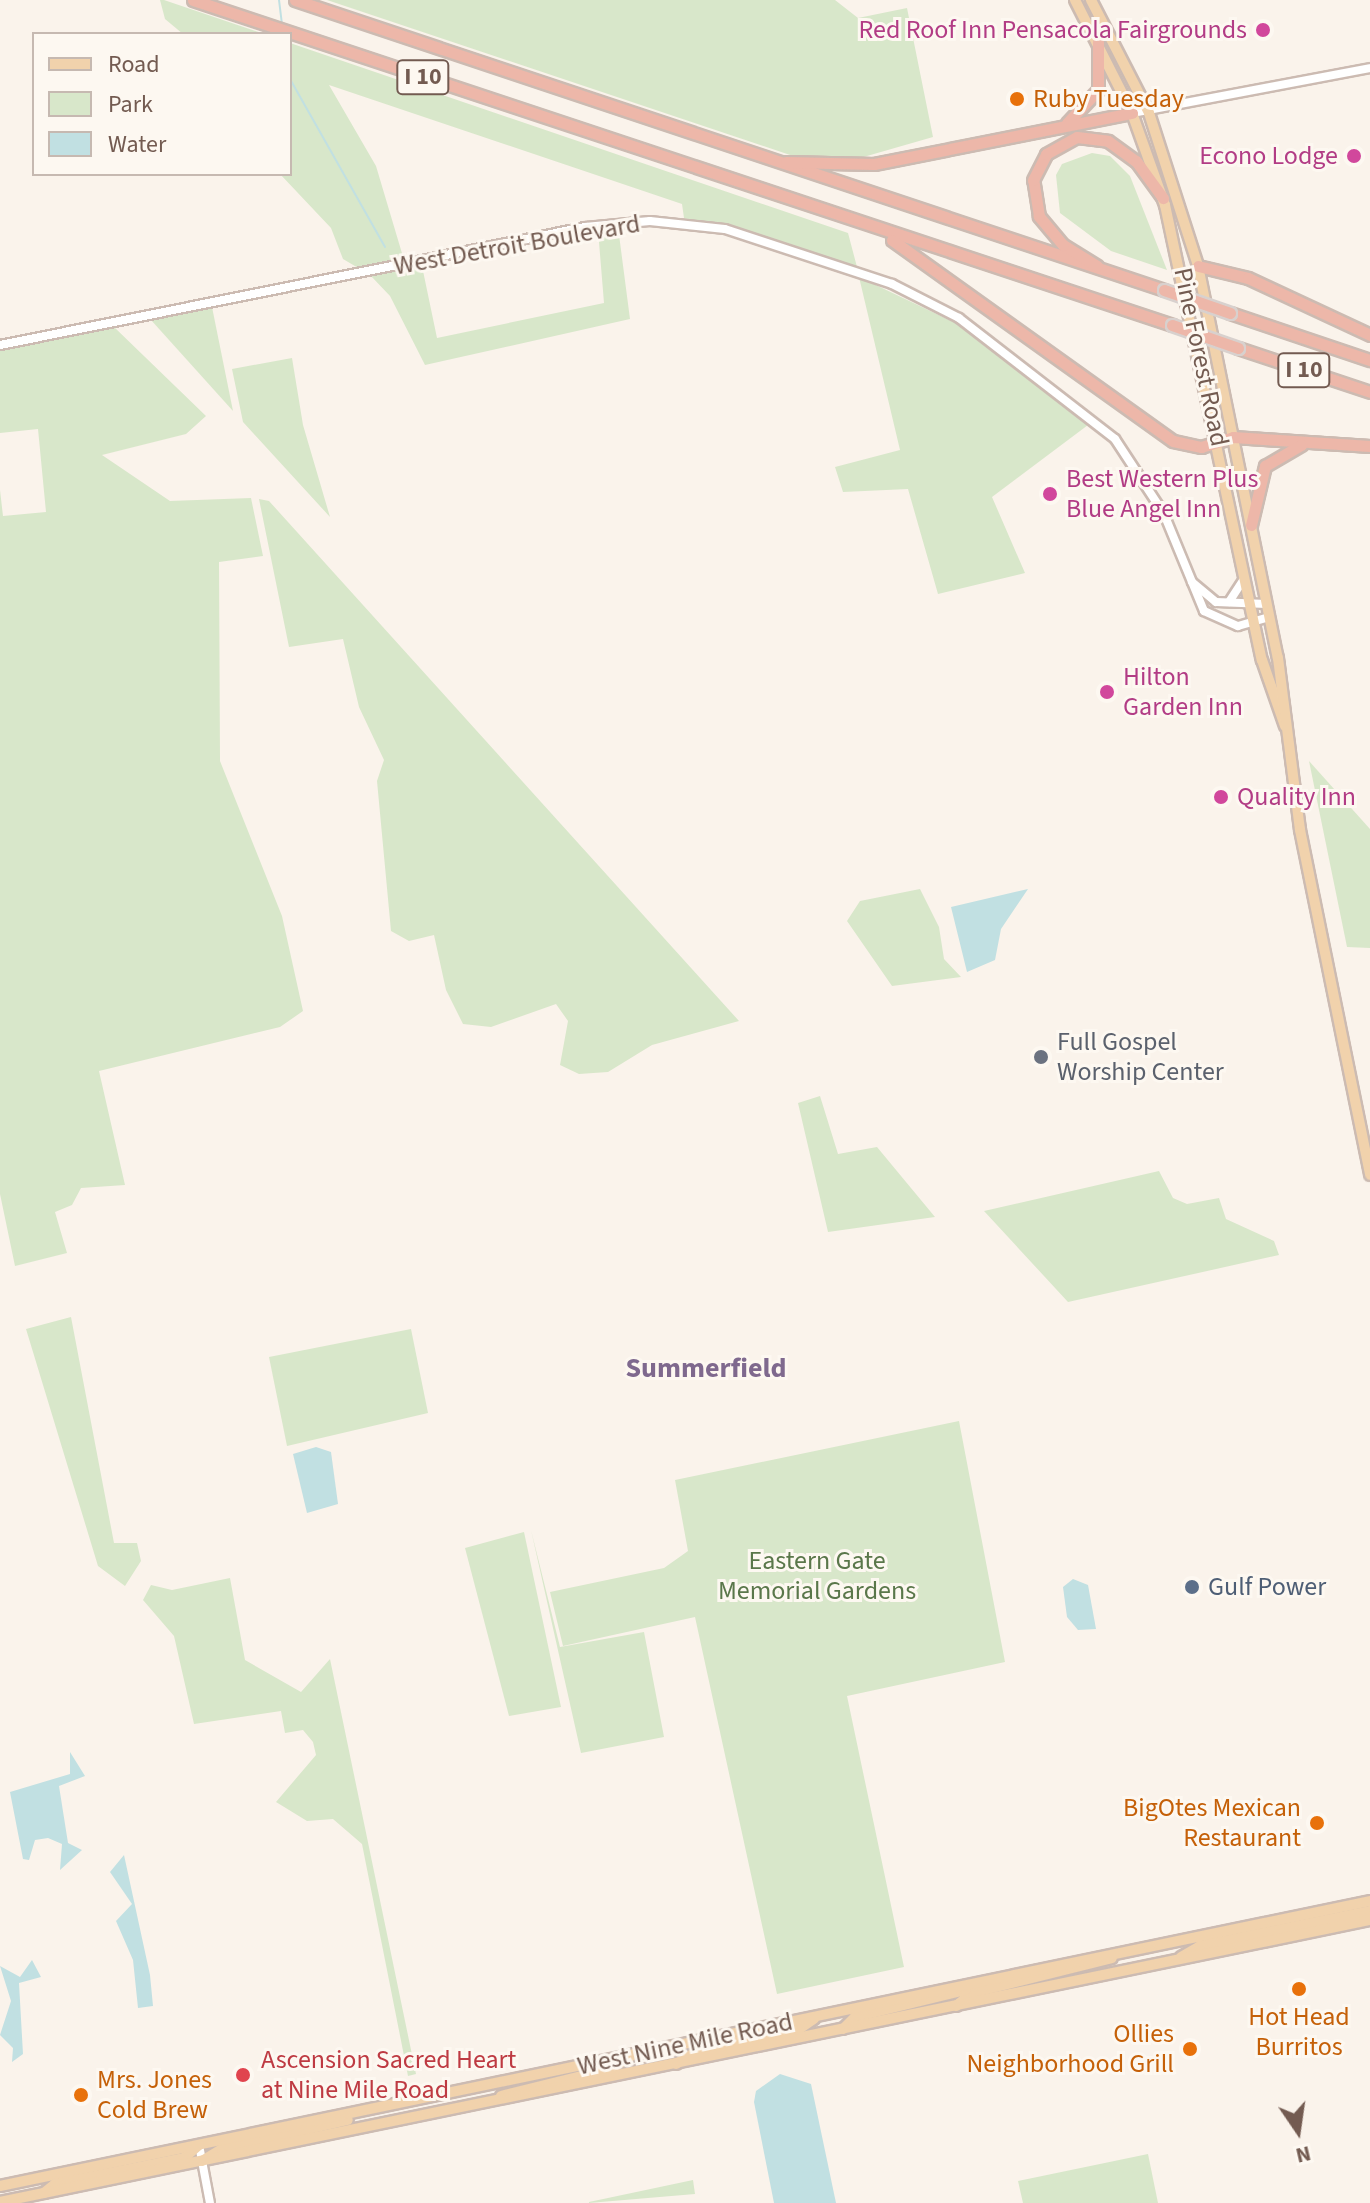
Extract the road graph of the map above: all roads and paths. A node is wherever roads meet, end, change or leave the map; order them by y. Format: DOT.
graph roads {
  1 [pos="193,0"];
  2 [pos="295,0"];
  3 [pos="1075,0"];
  4 [pos="1091,0"];
  5 [pos="288,32"];
  6 [pos="292,33"];
  7 [pos="1098,42"];
  8 [pos="1370,68"];
  9 [pos="1132,113"];
  10 [pos="1149,113"];
  11 [pos="1046,130"];
  12 [pos="770,160"];
  13 [pos="1163,198"];
  14 [pos="871,228"];
  15 [pos="1198,266"];
  16 [pos="1107,273"];
  17 [pos="1370,335"];
  18 [pos="0,345"];
  19 [pos="1370,360"];
  20 [pos="1370,392"];
  21 [pos="1233,437"];
  22 [pos="1327,443"];
  23 [pos="1219,444"];
  24 [pos="1370,446"];
  25 [pos="1251,525"];
  26 [pos="1245,574"];
  27 [pos="1187,575"];
  28 [pos="1251,601"];
  29 [pos="1229,602"];
  30 [pos="1267,604"];
  31 [pos="1270,617"];
  32 [pos="1255,622"];
  33 [pos="1285,726"];
  34 [pos="1370,1175"];
  35 [pos="1370,1901"];
  36 [pos="1370,1911"];
  37 [pos="1370,1920"];
  38 [pos="1119,1953"];
  39 [pos="1172,1962"];
  40 [pos="970,1984"];
  41 [pos="956,2006"];
  42 [pos="819,2016"];
  43 [pos="842,2030"];
  44 [pos="634,2054"];
  45 [pos="676,2064"];
  46 [pos="497,2101"];
  47 [pos="355,2113"];
  48 [pos="199,2145"];
  49 [pos="202,2161"];
  50 [pos="0,2186"];
  51 [pos="43,2194"];
  52 [pos="0,2202"];
  53 [pos="210,2203"];
  1 -- 5 [label="highway, I 10"];
  2 -- 12 [label="highway, I 10"];
  3 -- 7 [label="main road, Pine Forest Road"];
  4 -- 10 [label="main road, Pine Forest Road"];
  6 -- 14 [label="highway, I 10"];
  7 -- 9 [label="main road, Pine Forest Road"];
  7 -- 11 [label="highway"];
  8 -- 10 [label="street"];
  9 -- 10 [label="street"];
  9 -- 11 [label="highway"];
  9 -- 13 [label="main road, Pine Forest Road"];
  10 -- 15 [label="main road, Pine Forest Road"];
  11 -- 12 [label="highway"];
  12 -- 16 [label="highway, I 10"];
  13 -- 16 [label="highway"];
  13 -- 23 [label="main road, Pine Forest Road"];
  14 -- 20 [label="highway, I 10, bridge"];
  14 -- 23 [label="highway"];
  15 -- 17 [label="highway"];
  15 -- 21 [label="main road, Pine Forest Road"];
  16 -- 19 [label="highway, I 10, bridge"];
  18 -- 27 [label="street, West Detroit Boulevard"];
  21 -- 22 [label="highway"];
  21 -- 23 [label="highway"];
  21 -- 25 [label="main road, Pine Forest Road"];
  22 -- 24 [label="highway"];
  22 -- 25 [label="highway"];
  23 -- 26 [label="main road, Pine Forest Road"];
  25 -- 30 [label="main road, Pine Forest Road"];
  26 -- 28 [label="main road, Pine Forest Road"];
  26 -- 29 [label="street"];
  27 -- 29 [label="street, West Detroit Boulevard"];
  27 -- 32 [label="street, West Detroit Boulevard"];
  28 -- 29 [label="street"];
  28 -- 30 [label="street"];
  28 -- 32 [label="main road, Pine Forest Road"];
  30 -- 31 [label="main road, Pine Forest Road"];
  31 -- 32 [label="street, West Detroit Boulevard"];
  31 -- 33 [label="main road, Pine Forest Road"];
  32 -- 33 [label="main road, Pine Forest Road"];
  33 -- 34 [label="main road, Pine Forest Road"];
  35 -- 38 [label="main road, West Nine Mile Road"];
  36 -- 39 [label="main road"];
  37 -- 39 [label="main road, West Nine Mile Road"];
  38 -- 40 [label="main road, West Nine Mile Road"];
  38 -- 41 [label="main road"];
  39 -- 41 [label="main road, West Nine Mile Road"];
  40 -- 42 [label="main road, West Nine Mile Road"];
  40 -- 43 [label="main road"];
  41 -- 43 [label="main road, West Nine Mile Road"];
  42 -- 44 [label="main road, West Nine Mile Road"];
  42 -- 45 [label="main road"];
  43 -- 45 [label="main road, West Nine Mile Road"];
  44 -- 46 [label="main road"];
  44 -- 47 [label="main road, West Nine Mile Road"];
  45 -- 46 [label="main road, West Nine Mile Road"];
  46 -- 49 [label="main road, West Nine Mile Road"];
  47 -- 48 [label="main road, West Nine Mile Road"];
  47 -- 49 [label="main road"];
  48 -- 49 [label="street"];
  48 -- 50 [label="main road, West Nine Mile Road"];
  48 -- 51 [label="main road"];
  49 -- 51 [label="main road, West Nine Mile Road"];
  49 -- 53 [label="street"];
  51 -- 52 [label="main road, West Nine Mile Road"];
}
